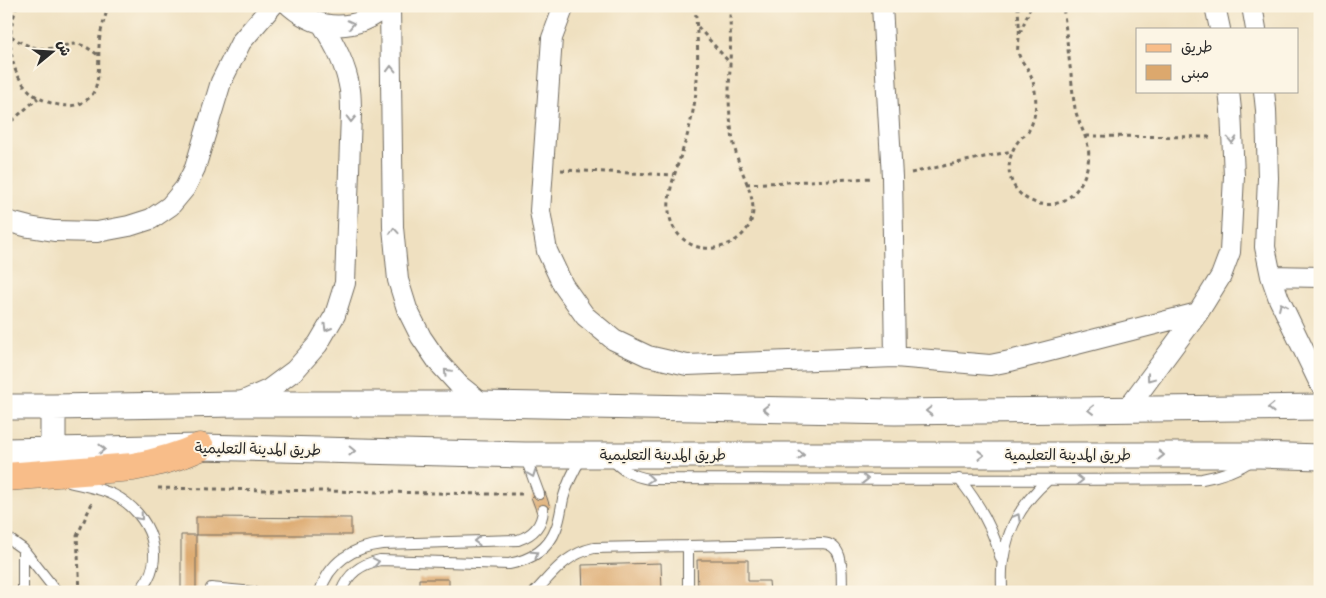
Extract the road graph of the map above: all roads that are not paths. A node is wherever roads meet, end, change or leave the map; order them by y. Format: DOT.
graph roads {
  1 [pos="272,6"];
  2 [pos="290,6"];
  3 [pos="384,6"];
  4 [pos="390,6"];
  5 [pos="564,6"];
  6 [pos="882,6"];
  7 [pos="1215,6"];
  8 [pos="1252,6"];
  9 [pos="322,24"];
  10 [pos="1220,28"];
  11 [pos="1256,28"];
  12 [pos="1229,92"];
  13 [pos="1264,92"];
  14 [pos="6,221"];
  15 [pos="1271,276"];
  16 [pos="1320,276"];
  17 [pos="1198,313"];
  18 [pos="895,357"];
  19 [pos="1320,384"];
  20 [pos="237,404"];
  21 [pos="483,404"];
  22 [pos="6,407"];
  23 [pos="53,407"];
  24 [pos="1320,407"];
  25 [pos="1127,409"];
  26 [pos="200,448"];
  27 [pos="53,449"];
  28 [pos="6,451"];
  29 [pos="584,455"];
  30 [pos="609,455"];
  31 [pos="1260,455"];
  32 [pos="525,456"];
  33 [pos="1320,457"];
  34 [pos="40,475"];
  35 [pos="6,477"];
  36 [pos="960,479"];
  37 [pos="1047,481"];
  38 [pos="539,494"];
  39 [pos="543,510"];
  40 [pos="6,537"];
  41 [pos="688,546"];
  42 [pos="22,549"];
  43 [pos="1002,562"];
  44 [pos="211,588"];
  45 [pos="25,590"];
  46 [pos="57,592"];
  47 [pos="138,592"];
  48 [pos="254,592"];
  49 [pos="320,592"];
  50 [pos="341,592"];
  51 [pos="534,592"];
  52 [pos="688,592"];
  53 [pos="842,592"];
  54 [pos="1002,592"];
  1 -- 14 [label="street"];
  2 -- 9 [label="street"];
  9 -- 3 [label="street, one-way"];
  21 -- 4 [label="street, one-way"];
  5 -- 18 [label="street"];
  6 -- 18 [label="street"];
  7 -- 10 [label="street"];
  8 -- 11 [label="street"];
  9 -- 20 [label="street, one-way"];
  12 -- 17 [label="street, one-way"];
  13 -- 15 [label="street"];
  15 -- 16 [label="street"];
  19 -- 15 [label="street, one-way"];
  17 -- 18 [label="street"];
  17 -- 25 [label="street, one-way"];
  20 -- 21 [label="street"];
  20 -- 23 [label="street"];
  25 -- 21 [label="street, one-way"];
  22 -- 23 [label="street"];
  23 -- 27 [label="street"];
  24 -- 25 [label="street, one-way"];
  27 -- 26 [label="street, طريق المدينة التعليمية, one-way"];
  26 -- 32 [label="street, طريق المدينة التعليمية, one-way"];
  26 -- 34 [label="main road"];
  27 -- 28 [label="street, طريق المدينة التعليمية"];
  29 -- 30 [label="street, طريق المدينة التعليمية"];
  29 -- 32 [label="street, طريق المدينة التعليمية"];
  50 -- 29 [label="lane, one-way"];
  30 -- 31 [label="street, طريق المدينة التعليمية, one-way"];
  30 -- 36 [label="lane, one-way"];
  31 -- 33 [label="street, طريق المدينة التعليمية"];
  37 -- 31 [label="lane, one-way"];
  32 -- 38 [label="lane, one-way"];
  34 -- 35 [label="main road"];
  34 -- 47 [label="lane, one-way"];
  36 -- 37 [label="lane"];
  36 -- 43 [label="lane"];
  43 -- 37 [label="lane, one-way"];
  39 -- 49 [label="lane, one-way"];
  40 -- 42 [label="lane"];
  41 -- 51 [label="lane"];
  41 -- 52 [label="lane"];
  41 -- 53 [label="lane"];
  42 -- 45 [label="lane"];
  42 -- 46 [label="lane"];
  43 -- 54 [label="lane"];
  44 -- 48 [label="lane"];
}
